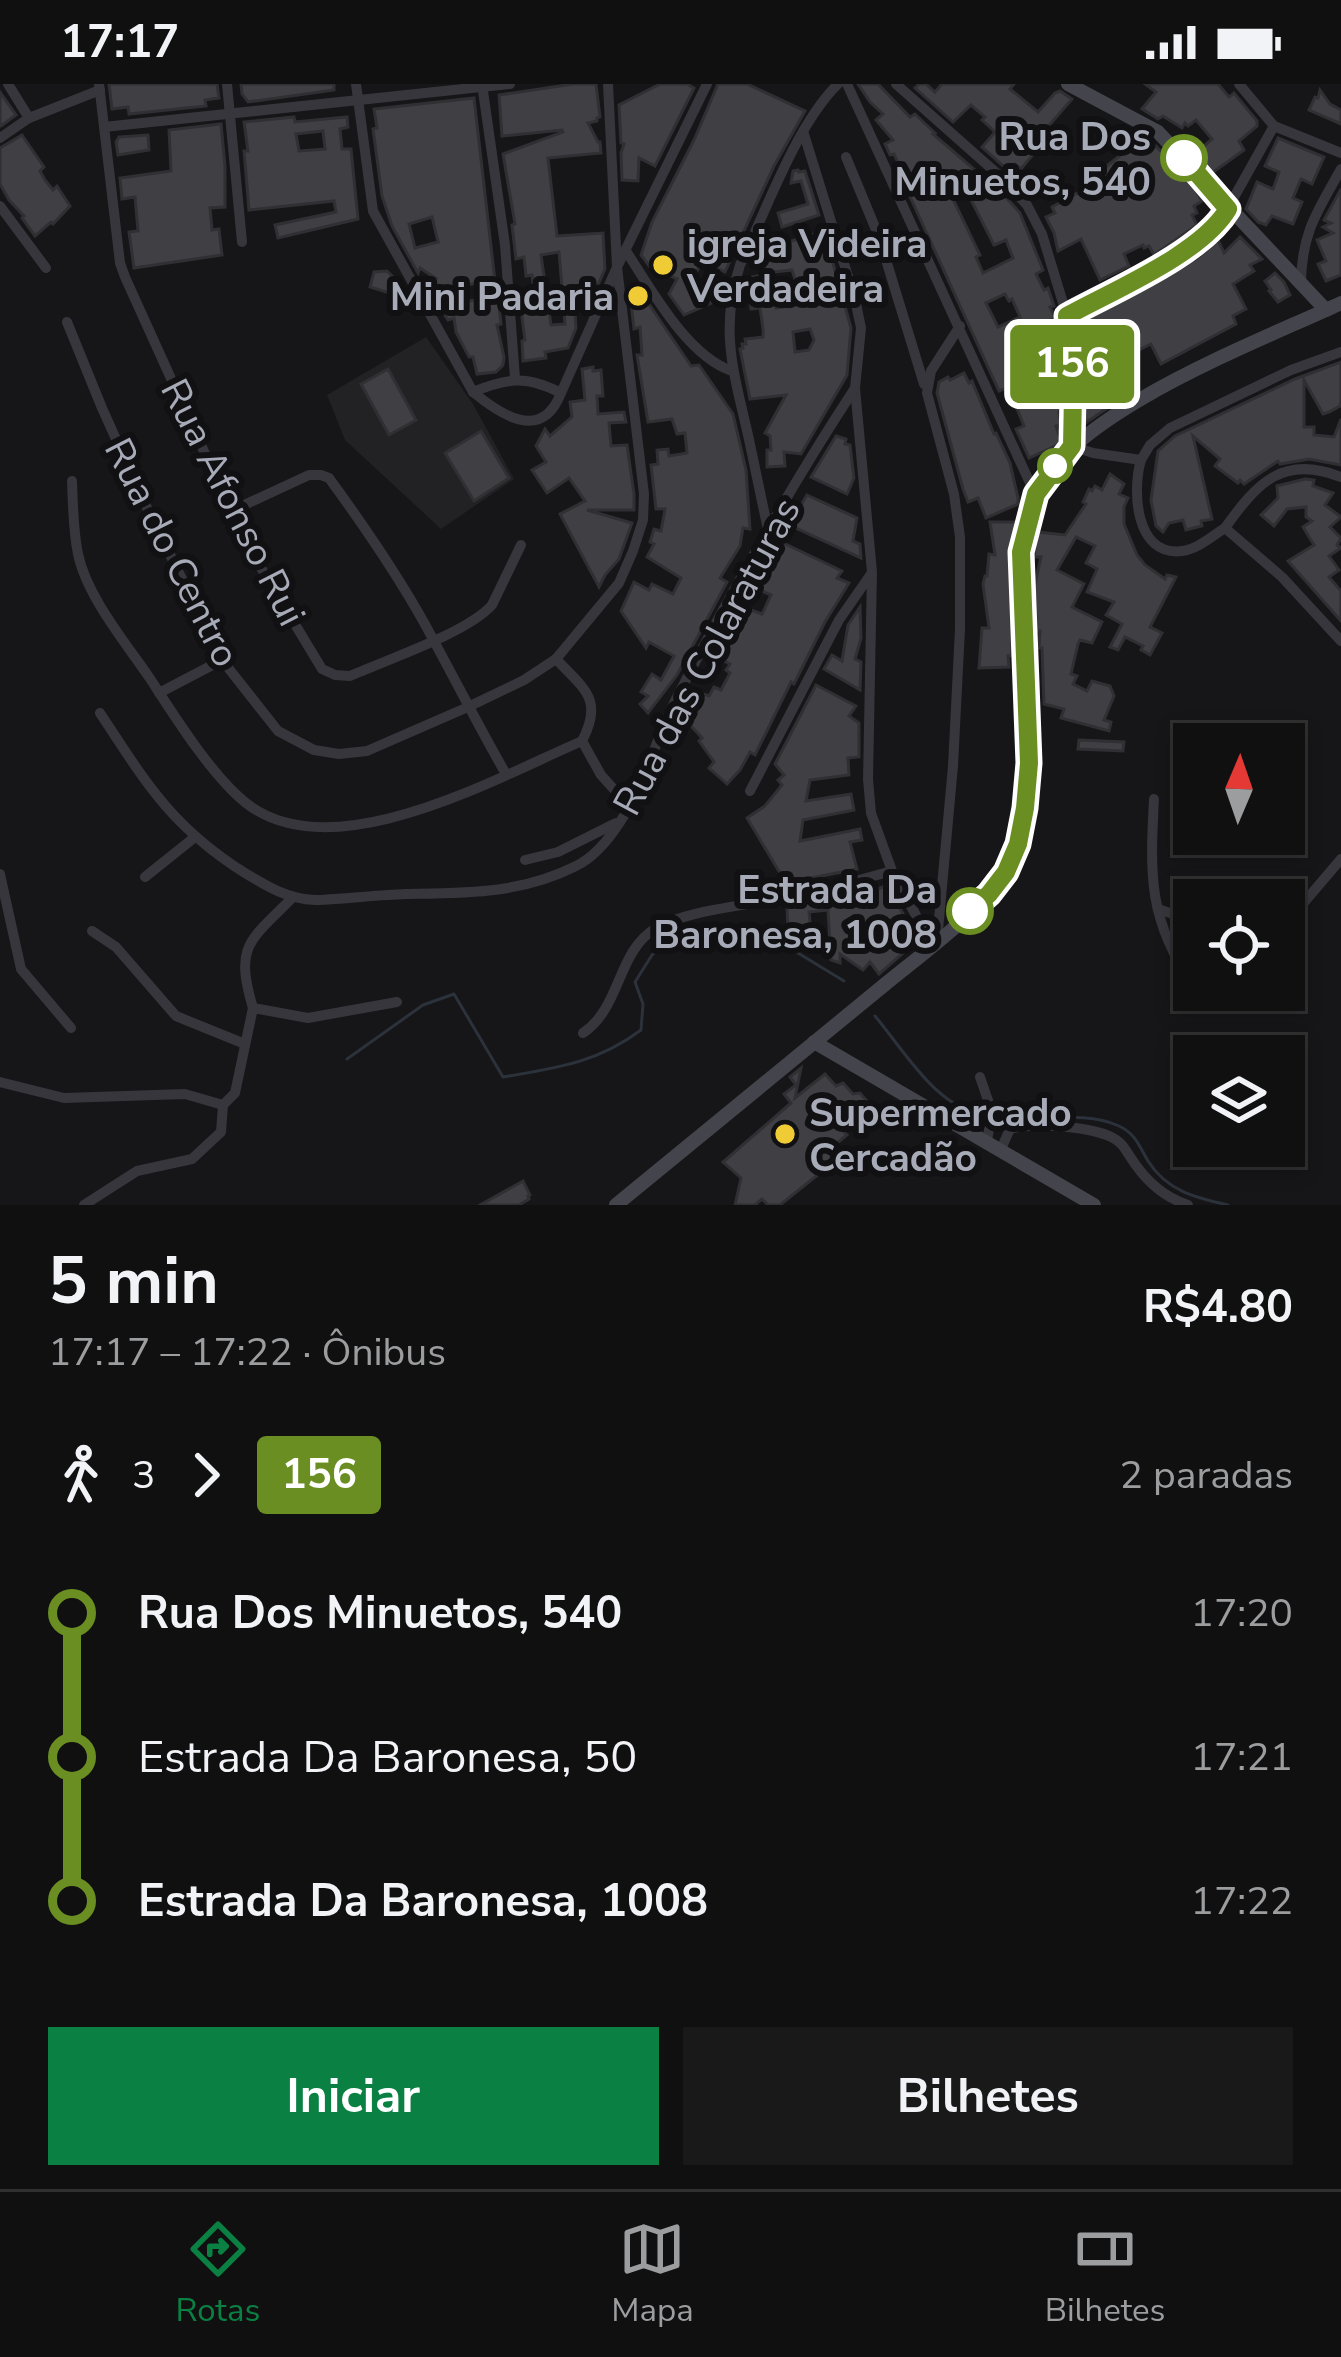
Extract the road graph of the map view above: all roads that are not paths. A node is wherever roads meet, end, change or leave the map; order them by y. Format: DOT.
graph roads {
  1 [pos="8,84"];
  2 [pos="227,84"];
  3 [pos="356,84"];
  4 [pos="510,84"];
  5 [pos="608,84"];
  6 [pos="707,84"];
  7 [pos="838,84"];
  8 [pos="847,84"];
  9 [pos="896,84"];
  10 [pos="1068,84"];
  11 [pos="1239,84"];
  12 [pos="482,86"];
  13 [pos="100,87"];
  14 [pos="358,99"];
  15 [pos="229,116"];
  16 [pos="29,118"];
  17 [pos="1274,125"];
  18 [pos="104,127"];
  19 [pos="803,131"];
  20 [pos="0,138"];
  21 [pos="1341,153"];
  22 [pos="846,157"];
  23 [pos="1341,169"];
  24 [pos="0,206"];
  25 [pos="1228,209"];
  26 [pos="242,242"];
  27 [pos="626,250"];
  28 [pos="617,267"];
  29 [pos="46,268"];
  30 [pos="1301,282"];
  31 [pos="1341,303"];
  32 [pos="1326,310"];
  33 [pos="1067,316"];
  34 [pos="68,322"];
  35 [pos="960,326"];
  36 [pos="1341,352"];
  37 [pos="732,371"];
  38 [pos="515,378"];
  39 [pos="855,388"];
  40 [pos="473,392"];
  41 [pos="927,393"];
  42 [pos="561,394"];
  43 [pos="1072,446"];
  44 [pos="1141,460"];
  45 [pos="1341,477"];
  46 [pos="72,481"];
  47 [pos="1036,494"];
  48 [pos="231,511"];
  49 [pos="1226,528"];
  50 [pos="768,530"];
  51 [pos="521,545"];
  52 [pos="872,572"];
  53 [pos="434,639"];
  54 [pos="1341,641"];
  55 [pos="556,658"];
  56 [pos="223,660"];
  57 [pos="159,693"];
  58 [pos="468,707"];
  59 [pos="100,712"];
  60 [pos="582,741"];
  61 [pos="506,774"];
  62 [pos="750,791"];
  63 [pos="1154,799"];
  64 [pos="629,806"];
  65 [pos="622,820"];
  66 [pos="195,837"];
  67 [pos="1341,859"];
  68 [pos="525,860"];
  69 [pos="892,871"];
  70 [pos="0,874"];
  71 [pos="145,878"];
  72 [pos="293,897"];
  73 [pos="1305,901"];
  74 [pos="1157,909"];
  75 [pos="1173,915"];
  76 [pos="92,931"];
  77 [pos="935,943"];
  78 [pos="1173,950"];
  79 [pos="397,1002"];
  80 [pos="253,1008"];
  81 [pos="71,1028"];
  82 [pos="583,1033"];
  83 [pos="814,1042"];
  84 [pos="245,1044"];
  85 [pos="980,1077"];
  86 [pos="0,1082"];
  87 [pos="223,1105"];
  88 [pos="992,1133"];
  89 [pos="84,1205"];
  90 [pos="616,1205"];
  91 [pos="1094,1205"];
  92 [pos="1188,1205"];
  1 -- 16 [label="street"];
  2 -- 15 [label="street"];
  3 -- 14 [label="street"];
  4 -- 12 [label="street"];
  5 -- 28 [label="street"];
  6 -- 27 [label="street"];
  7 -- 19 [label="street"];
  8 -- 35 [label="street"];
  9 -- 33 [label="street"];
  10 -- 25 [label="main road"];
  11 -- 17 [label="street"];
  12 -- 14 [label="street"];
  12 -- 38 [label="street"];
  13 -- 16 [label="street"];
  13 -- 18 [label="street, Rua Afonso Rui"];
  14 -- 15 [label="street"];
  14 -- 40 [label="street"];
  15 -- 18 [label="street"];
  15 -- 26 [label="street"];
  16 -- 20 [label="street"];
  17 -- 21 [label="street"];
  17 -- 25 [label="street"];
  18 -- 48 [label="street, Rua Afonso Rui"];
  19 -- 37 [label="street"];
  19 -- 39 [label="street"];
  22 -- 41 [label="street"];
  23 -- 30 [label="street"];
  24 -- 29 [label="street"];
  25 -- 30 [label="main road"];
  25 -- 33 [label="street"];
  27 -- 28 [label="street"];
  27 -- 37 [label="street"];
  28 -- 42 [label="street"];
  28 -- 55 [label="street, Rua do Centro"];
  30 -- 32 [label="main road"];
  31 -- 32 [label="main road"];
  32 -- 43 [label="main road"];
  33 -- 43 [label="street"];
  34 -- 56 [label="street, Rua do Centro"];
  35 -- 41 [label="street"];
  35 -- 47 [label="street"];
  36 -- 44 [label="street"];
  37 -- 50 [label="street"];
  38 -- 40 [label="street"];
  38 -- 42 [label="street"];
  39 -- 50 [label="street, Rua das Colaraturas"];
  39 -- 52 [label="street"];
  40 -- 42 [label="street"];
  41 -- 77 [label="street"];
  43 -- 44 [label="street"];
  43 -- 47 [label="main road"];
  44 -- 49 [label="street"];
  45 -- 49 [label="street"];
  46 -- 57 [label="street"];
  47 -- 77 [label="main road"];
  48 -- 53 [label="street"];
  48 -- 53 [label="street, Rua Afonso Rui"];
  49 -- 54 [label="street"];
  50 -- 64 [label="street, Rua das Colaraturas"];
  51 -- 53 [label="street, Rua Afonso Rui"];
  52 -- 62 [label="street"];
  52 -- 69 [label="street"];
  53 -- 58 [label="street"];
  55 -- 58 [label="street, Rua do Centro"];
  55 -- 60 [label="street"];
  56 -- 57 [label="street"];
  56 -- 58 [label="street, Rua do Centro"];
  57 -- 61 [label="street"];
  58 -- 61 [label="street"];
  59 -- 66 [label="street, Rua das Colaraturas"];
  60 -- 61 [label="street"];
  60 -- 64 [label="street"];
  63 -- 74 [label="street"];
  64 -- 65 [label="street, Rua das Colaraturas"];
  65 -- 68 [label="street"];
  65 -- 72 [label="street, Rua das Colaraturas"];
  66 -- 71 [label="street"];
  66 -- 72 [label="street, Rua das Colaraturas"];
  67 -- 73 [label="street"];
  69 -- 77 [label="street"];
  69 -- 82 [label="street"];
  70 -- 81 [label="street"];
  72 -- 80 [label="street"];
  74 -- 75 [label="street"];
  74 -- 78 [label="street"];
  76 -- 84 [label="street"];
  77 -- 83 [label="main road"];
  79 -- 80 [label="street"];
  80 -- 84 [label="street"];
  83 -- 88 [label="main road"];
  83 -- 90 [label="main road"];
  84 -- 87 [label="street"];
  85 -- 88 [label="street"];
  86 -- 87 [label="street"];
  87 -- 89 [label="street"];
  88 -- 91 [label="main road"];
  88 -- 92 [label="street"];
}
